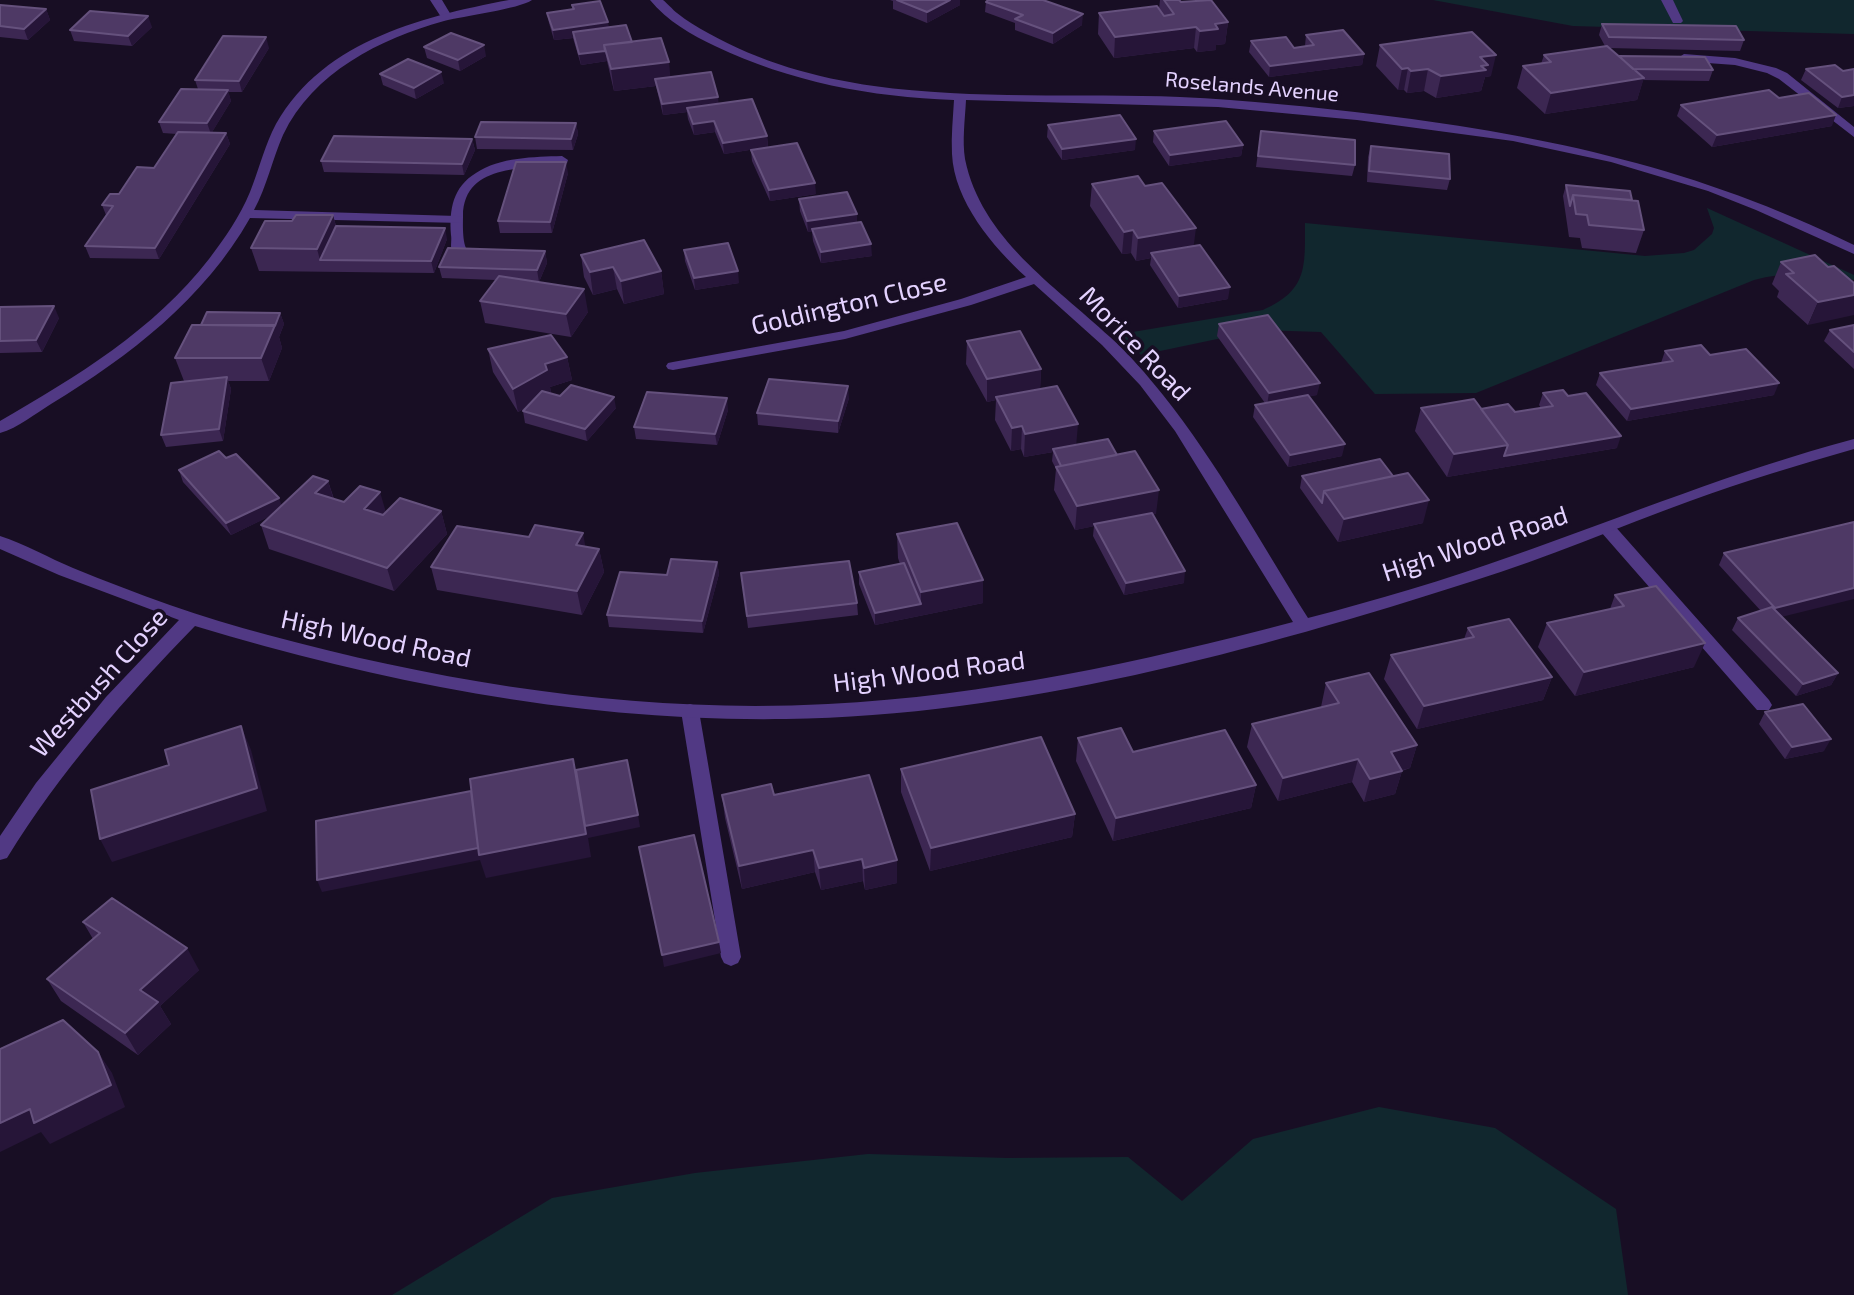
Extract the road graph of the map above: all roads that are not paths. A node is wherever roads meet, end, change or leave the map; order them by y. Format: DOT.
graph roads {
  1 [pos="436,0"];
  2 [pos="526,0"];
  3 [pos="656,0"];
  4 [pos="1667,0"];
  5 [pos="445,15"];
  6 [pos="1677,21"];
  7 [pos="1668,58"];
  8 [pos="960,95"];
  9 [pos="1854,133"];
  10 [pos="562,160"];
  11 [pos="245,214"];
  12 [pos="457,220"];
  13 [pos="1852,246"];
  14 [pos="488,261"];
  15 [pos="1034,279"];
  16 [pos="673,366"];
  17 [pos="0,428"];
  18 [pos="1854,444"];
  19 [pos="1607,528"];
  20 [pos="0,542"];
  21 [pos="191,619"];
  22 [pos="1304,625"];
  23 [pos="1763,705"];
  24 [pos="690,711"];
  25 [pos="6,833"];
  26 [pos="0,852"];
  27 [pos="731,957"];
  1 -- 5 [label="street"];
  2 -- 5 [label="street"];
  3 -- 8 [label="street, Roselands Avenue"];
  4 -- 6 [label="street"];
  5 -- 11 [label="street"];
  7 -- 9 [label="street"];
  8 -- 13 [label="street, Roselands Avenue"];
  8 -- 15 [label="street, Morice Road"];
  10 -- 12 [label="street"];
  11 -- 12 [label="street"];
  11 -- 17 [label="street"];
  12 -- 14 [label="street"];
  15 -- 16 [label="street, Goldington Close"];
  15 -- 22 [label="street, Morice Road"];
  18 -- 19 [label="street, High Wood Road"];
  19 -- 22 [label="street, High Wood Road"];
  19 -- 23 [label="street"];
  20 -- 21 [label="street, High Wood Road"];
  21 -- 24 [label="street, High Wood Road"];
  21 -- 25 [label="street, Westbush Close"];
  22 -- 24 [label="street, High Wood Road"];
  24 -- 27 [label="street"];
  25 -- 26 [label="street, Westbush Close"];
}
